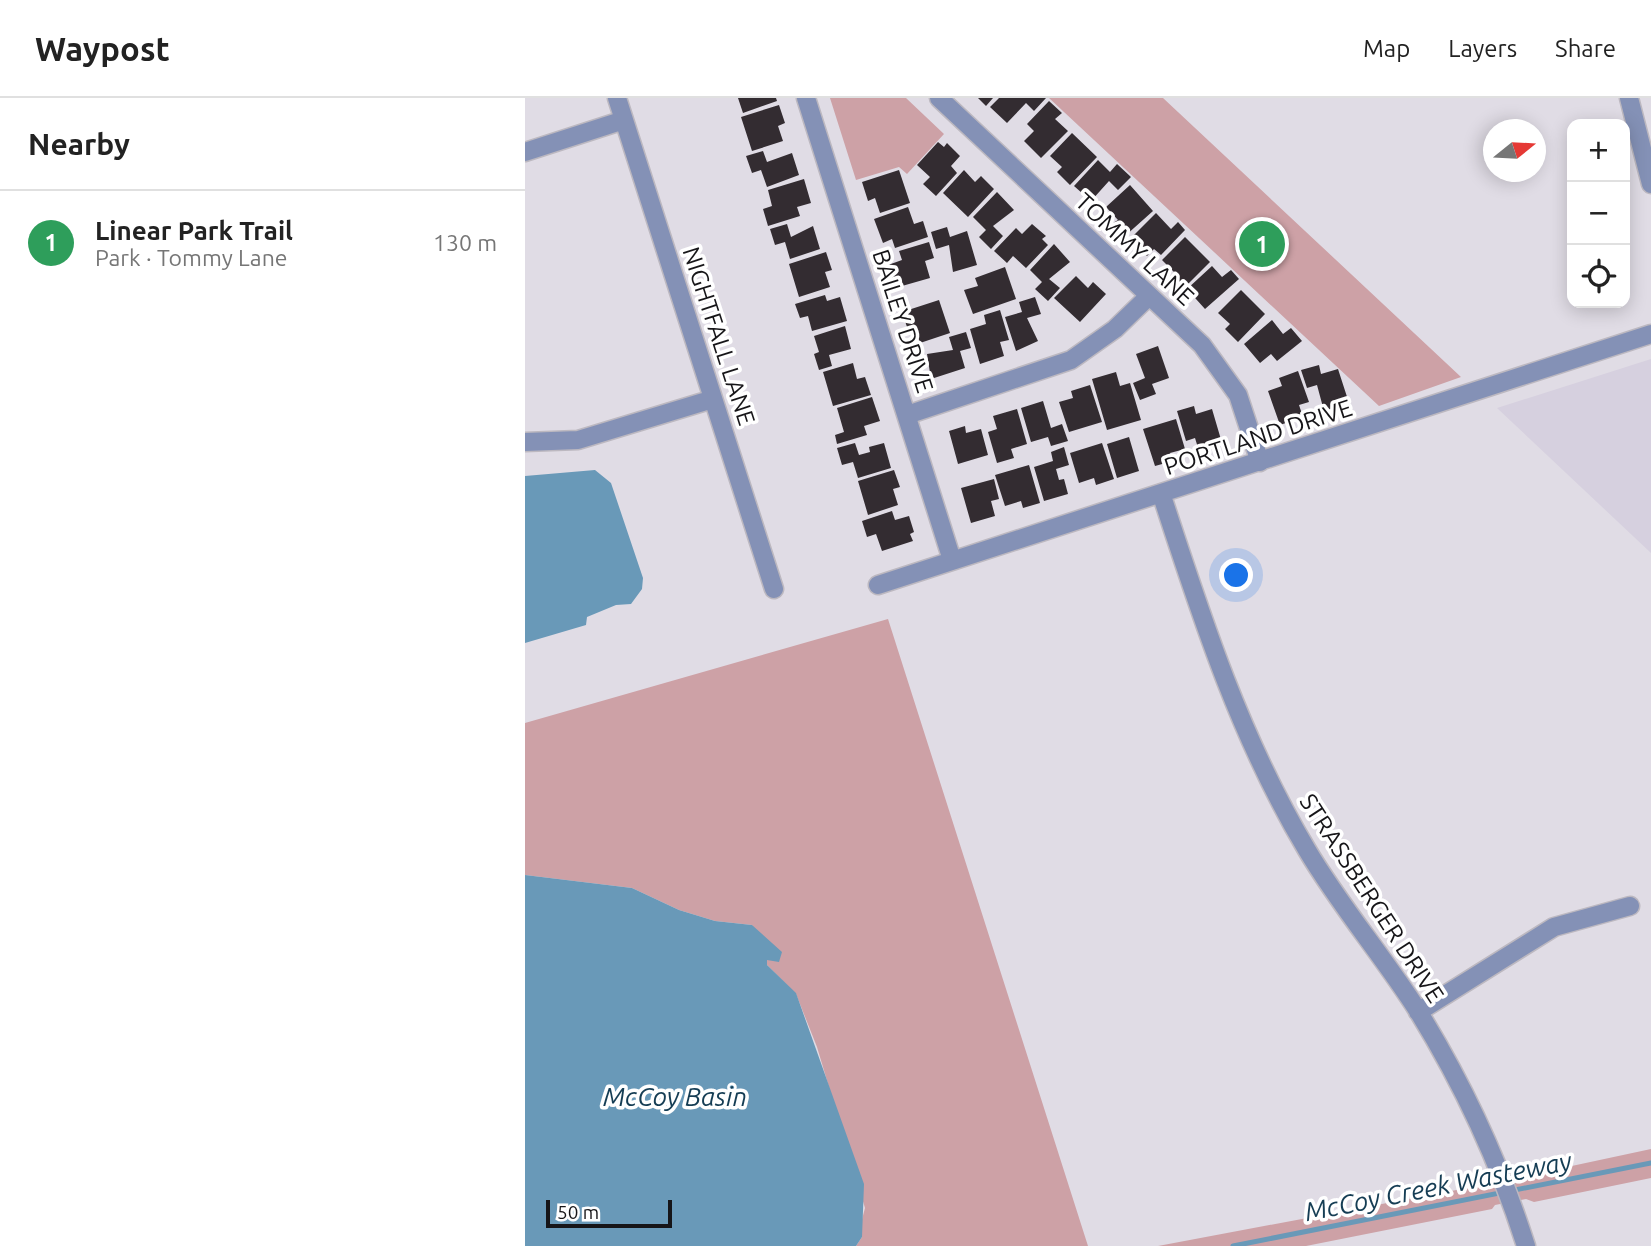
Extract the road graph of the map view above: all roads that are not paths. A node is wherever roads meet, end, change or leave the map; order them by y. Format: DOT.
graph roads {
  1 [pos="617,98"];
  2 [pos="806,98"];
  3 [pos="939,98"];
  4 [pos="1629,98"];
  5 [pos="624,120"];
  6 [pos="525,152"];
  7 [pos="1651,184"];
  8 [pos="1149,296"];
  9 [pos="1651,334"];
  10 [pos="713,399"];
  11 [pos="907,415"];
  12 [pos="525,442"];
  13 [pos="1260,462"];
  14 [pos="1161,493"];
  15 [pos="953,559"];
  16 [pos="878,584"];
  17 [pos="774,589"];
  18 [pos="1630,906"];
  19 [pos="1418,1012"];
  20 [pos="1526,1246"];
  1 -- 5 [label="street, NIGHTFALL LANE"];
  2 -- 11 [label="street, BAILEY DRIVE"];
  3 -- 8 [label="street, TOMMY LANE"];
  4 -- 7 [label="street"];
  5 -- 6 [label="street"];
  5 -- 10 [label="street, NIGHTFALL LANE"];
  8 -- 11 [label="street"];
  8 -- 13 [label="street, TOMMY LANE"];
  9 -- 13 [label="street, PORTLAND DRIVE"];
  10 -- 12 [label="street"];
  10 -- 17 [label="street, NIGHTFALL LANE"];
  11 -- 15 [label="street, BAILEY DRIVE"];
  13 -- 14 [label="street, PORTLAND DRIVE"];
  14 -- 15 [label="street, PORTLAND DRIVE"];
  14 -- 19 [label="street, STRASSBERGER DRIVE"];
  15 -- 16 [label="street, PORTLAND DRIVE"];
  18 -- 19 [label="street"];
  19 -- 20 [label="street, STRASSBERGER DRIVE"];
}
